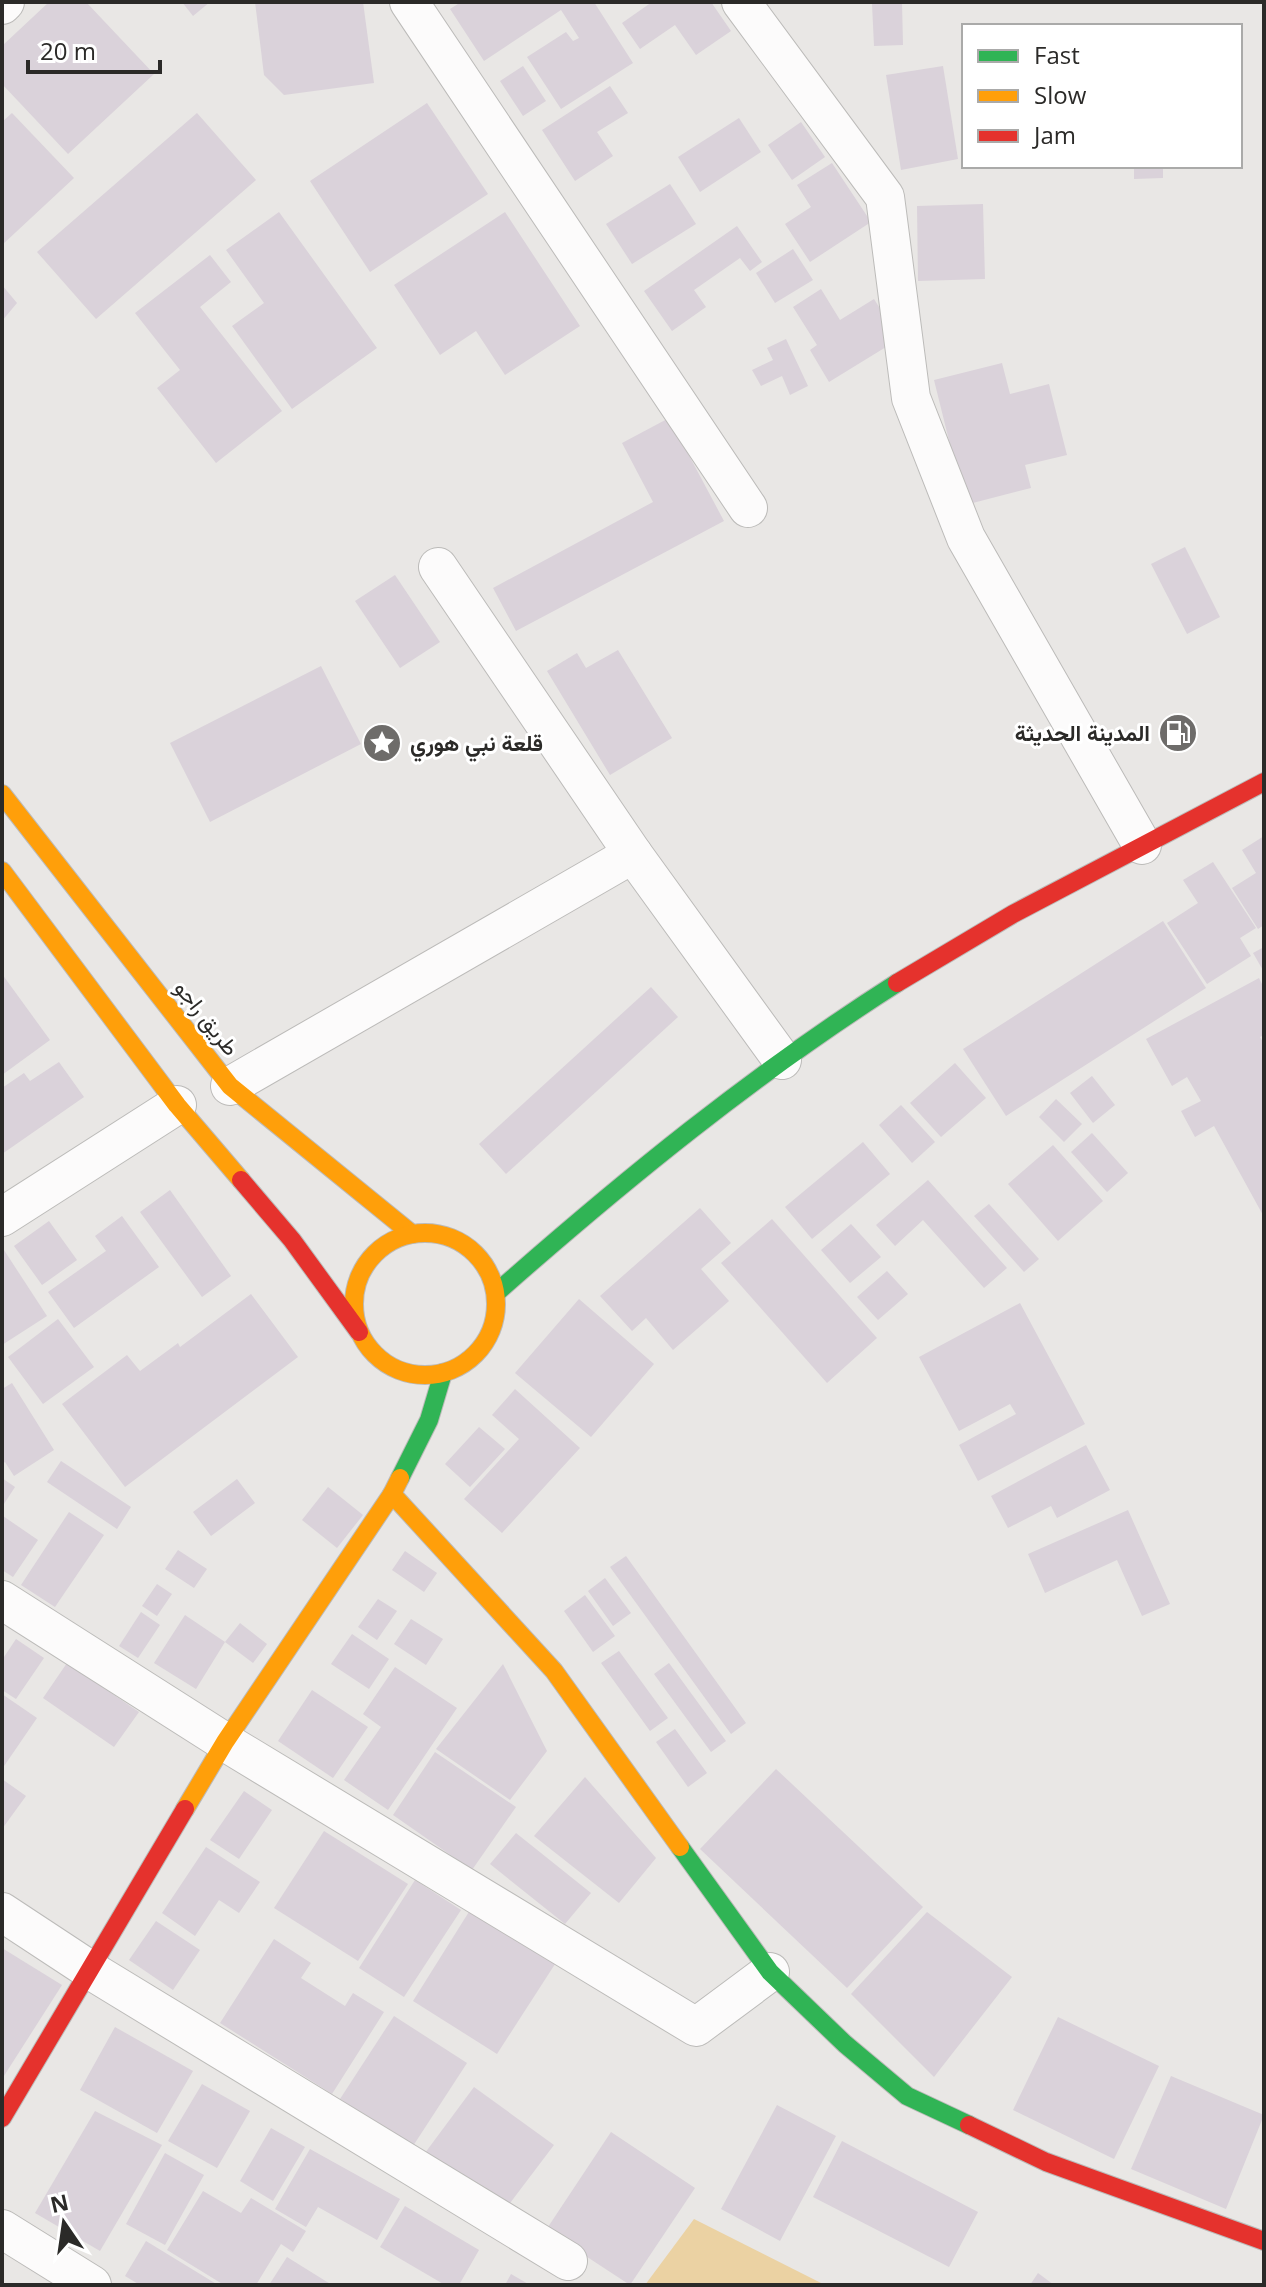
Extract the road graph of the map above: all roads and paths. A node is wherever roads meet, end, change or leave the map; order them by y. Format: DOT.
graph roads {
  1 [pos="409,2"];
  2 [pos="741,2"];
  3 [pos="748,508"];
  4 [pos="438,567"];
  5 [pos="1264,782"];
  6 [pos="2,794"];
  7 [pos="1142,845"];
  8 [pos="633,854"];
  9 [pos="2,871"];
  10 [pos="782,1060"];
  11 [pos="230,1086"];
  12 [pos="177,1105"];
  13 [pos="2,1217"];
  14 [pos="412,1234"];
  15 [pos="496,1293"];
  16 [pos="359,1332"];
  17 [pos="443,1373"];
  18 [pos="392,1494"];
  19 [pos="2,1600"];
  20 [pos="225,1742"];
  21 [pos="2,1912"];
  22 [pos="90,1970"];
  23 [pos="770,1972"];
  24 [pos="2,2118"];
  25 [pos="2,2229"];
  26 [pos="1264,2241"];
  27 [pos="568,2261"];
  28 [pos="92,2285"];
  1 -- 3 [label="street"];
  2 -- 7 [label="street"];
  4 -- 8 [label="street"];
  5 -- 7 [label="main road"];
  6 -- 11 [label="main road, طريق راجو"];
  7 -- 10 [label="main road"];
  8 -- 10 [label="street"];
  8 -- 11 [label="street"];
  9 -- 12 [label="main road"];
  10 -- 15 [label="main road"];
  11 -- 14 [label="main road, طريق راجو"];
  12 -- 13 [label="street"];
  12 -- 16 [label="main road"];
  14 -- 15 [label="main road"];
  14 -- 16 [label="main road"];
  15 -- 17 [label="main road"];
  16 -- 17 [label="main road"];
  17 -- 18 [label="main road"];
  18 -- 20 [label="main road"];
  18 -- 23 [label="main road"];
  19 -- 20 [label="street"];
  20 -- 22 [label="main road"];
  20 -- 23 [label="street"];
  21 -- 22 [label="street"];
  22 -- 24 [label="main road"];
  22 -- 27 [label="street"];
  23 -- 26 [label="main road"];
  25 -- 28 [label="street"];
}
